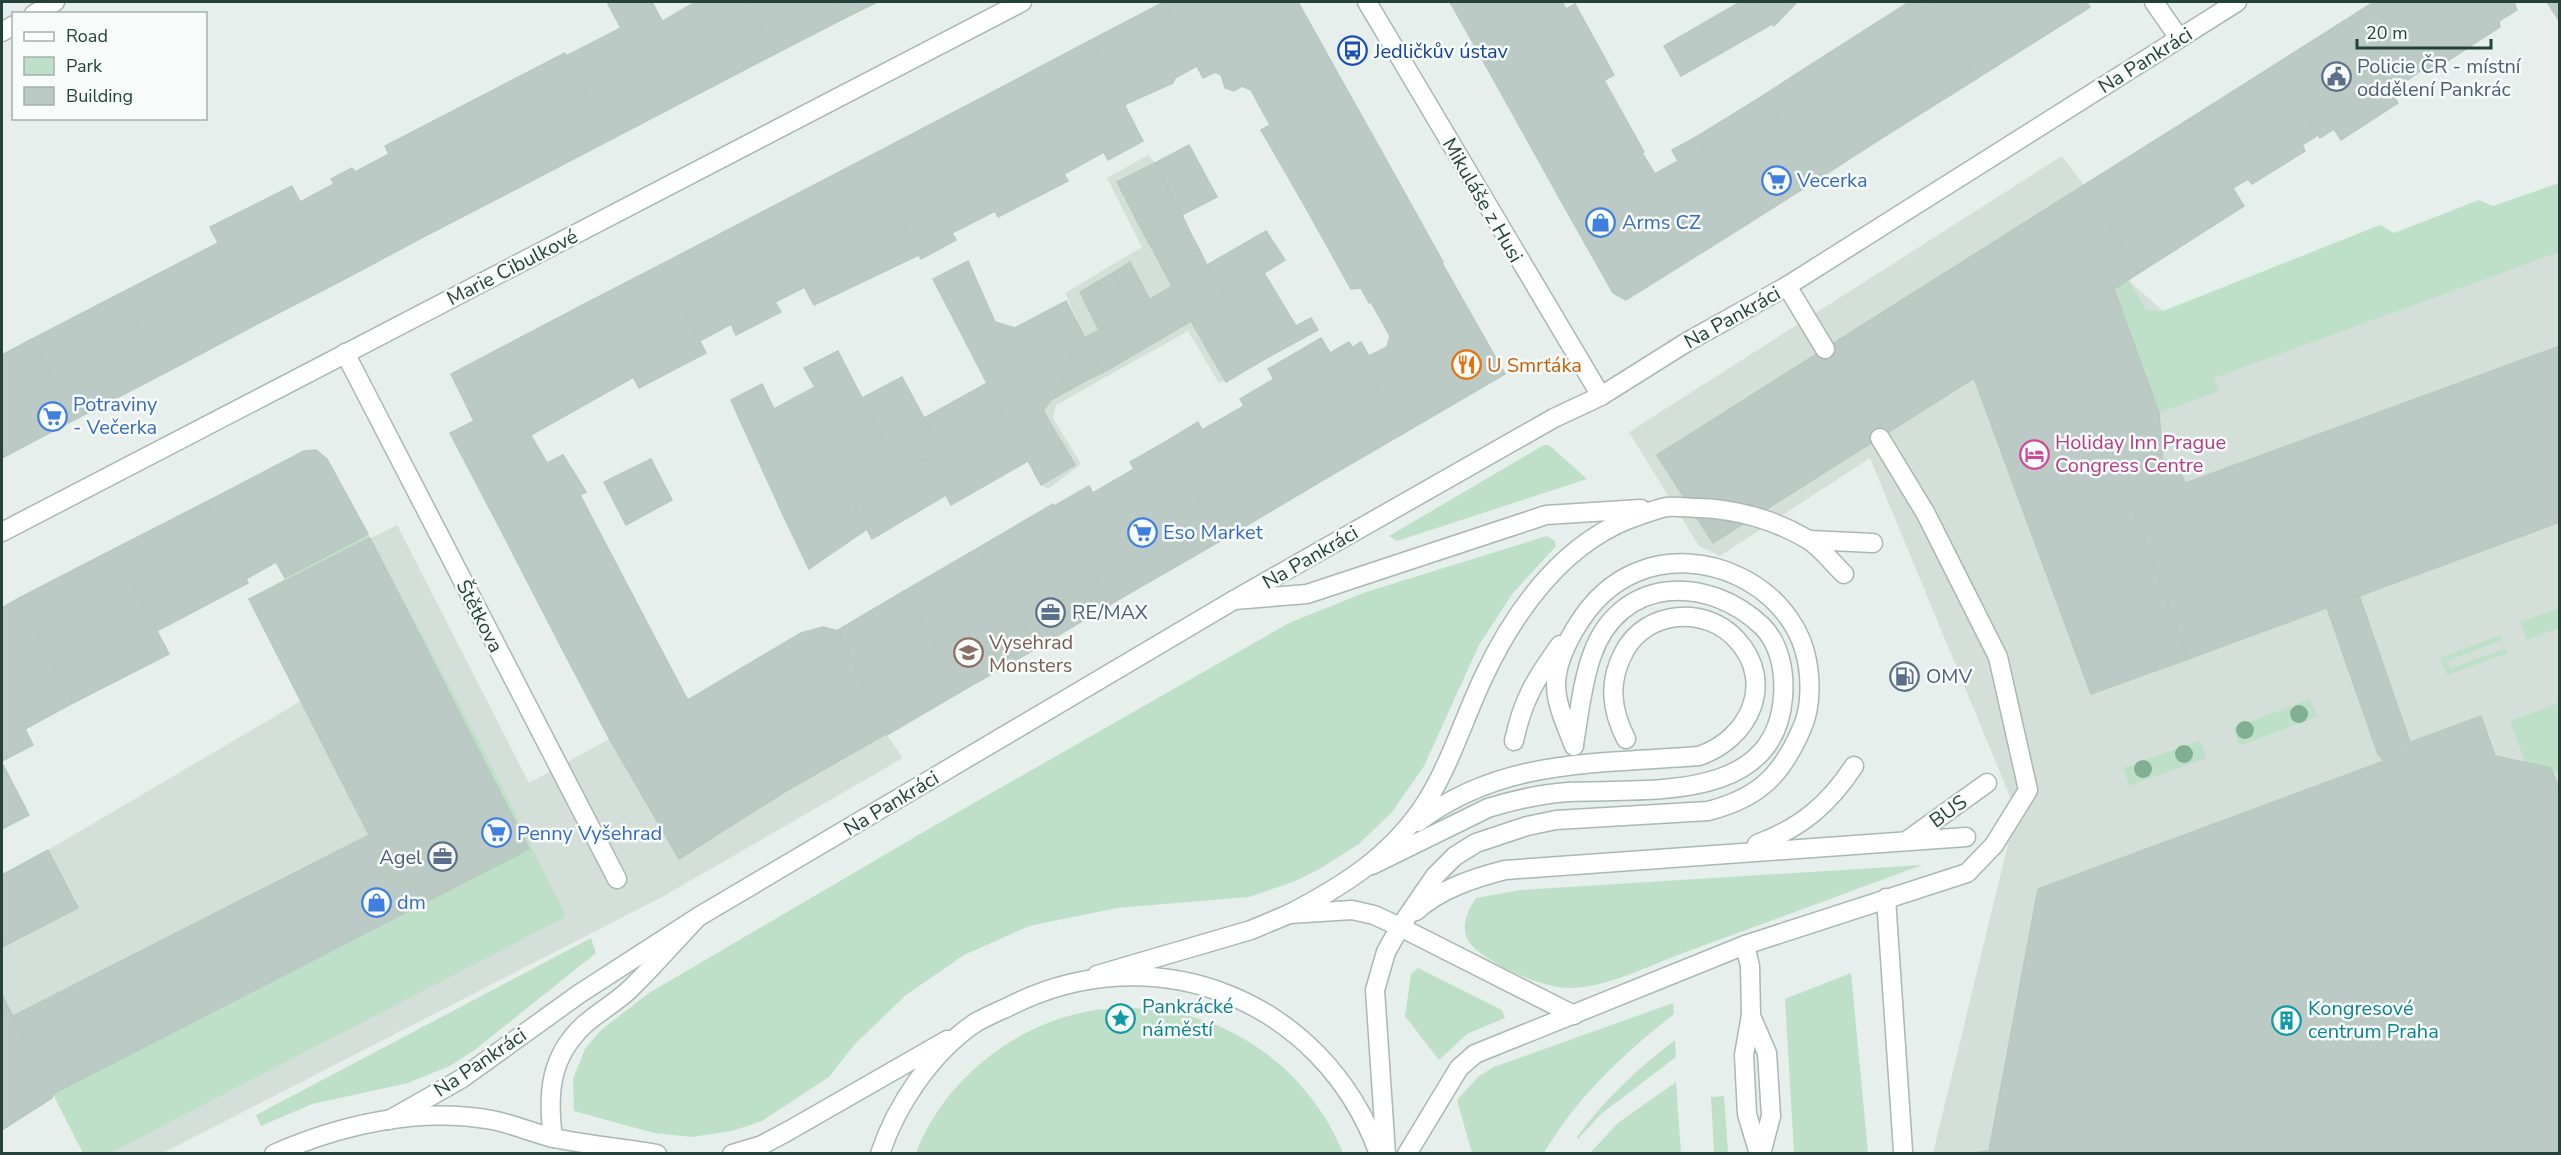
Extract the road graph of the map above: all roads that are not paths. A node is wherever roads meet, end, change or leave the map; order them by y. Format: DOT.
graph roads {
  1 [pos="55,2"];
  2 [pos="1022,2"];
  3 [pos="1367,2"];
  4 [pos="2154,2"];
  5 [pos="2237,2"];
  6 [pos="38,12"];
  7 [pos="2179,38"];
  8 [pos="1787,286"];
  9 [pos="1825,349"];
  10 [pos="345,353"];
  11 [pos="1601,396"];
  12 [pos="1880,438"];
  13 [pos="1667,507"];
  14 [pos="2,532"];
  15 [pos="1809,540"];
  16 [pos="1873,543"];
  17 [pos="1844,574"];
  18 [pos="1234,600"];
  19 [pos="1588,608"];
  20 [pos="1626,739"];
  21 [pos="1514,741"];
  22 [pos="1854,766"];
  23 [pos="1987,783"];
  24 [pos="1403,833"];
  25 [pos="1966,837"];
  26 [pos="1909,839"];
  27 [pos="1739,851"];
  28 [pos="1372,865"];
  29 [pos="617,879"];
  30 [pos="1886,898"];
  31 [pos="1289,915"];
  32 [pos="698,917"];
  33 [pos="1400,927"];
  34 [pos="1745,945"];
  35 [pos="1082,979"];
  36 [pos="1574,1015"];
  37 [pos="975,1024"];
  38 [pos="388,1120"];
  39 [pos="553,1137"];
  40 [pos="1903,1151"];
  41 [pos="274,1154"];
  42 [pos="578,1154"];
  43 [pos="657,1154"];
  44 [pos="732,1154"];
  45 [pos="880,1154"];
  46 [pos="1379,1154"];
  47 [pos="1386,1154"];
  48 [pos="1407,1154"];
  49 [pos="1760,1154"];
  1 -- 6 [label="street"];
  2 -- 10 [label="street, Marie Cibulkové"];
  3 -- 11 [label="street, Mikuláše z Husi"];
  4 -- 7 [label="street"];
  5 -- 7 [label="street, Na Pankráci"];
  7 -- 8 [label="street, Na Pankráci"];
  8 -- 9 [label="street"];
  8 -- 11 [label="street, Na Pankráci"];
  10 -- 14 [label="street, Marie Cibulkové"];
  10 -- 29 [label="street, Štětkova"];
  11 -- 18 [label="street, Na Pankráci"];
  12 -- 30 [label="street"];
  13 -- 15 [label="street"];
  13 -- 18 [label="street"];
  13 -- 24 [label="street"];
  15 -- 16 [label="street"];
  15 -- 17 [label="street"];
  18 -- 32 [label="street, Na Pankráci"];
  19 -- 21 [label="street"];
  19 -- 28 [label="street"];
  19 -- 33 [label="street"];
  20 -- 24 [label="street"];
  22 -- 27 [label="street"];
  23 -- 26 [label="street, BUS"];
  24 -- 28 [label="street"];
  25 -- 26 [label="street"];
  26 -- 27 [label="street"];
  27 -- 33 [label="street"];
  28 -- 31 [label="street"];
  30 -- 34 [label="street"];
  30 -- 40 [label="street"];
  31 -- 33 [label="street"];
  31 -- 35 [label="street"];
  32 -- 38 [label="street, Na Pankráci"];
  32 -- 39 [label="street"];
  33 -- 36 [label="street"];
  33 -- 47 [label="street"];
  34 -- 36 [label="street"];
  34 -- 49 [label="street"];
  35 -- 37 [label="street"];
  35 -- 46 [label="street"];
  36 -- 48 [label="street"];
  37 -- 44 [label="street"];
  37 -- 45 [label="street"];
  38 -- 39 [label="street, Na Pankráci"];
  38 -- 41 [label="street, Na Pankráci"];
  39 -- 42 [label="street"];
  39 -- 43 [label="street"];
}
